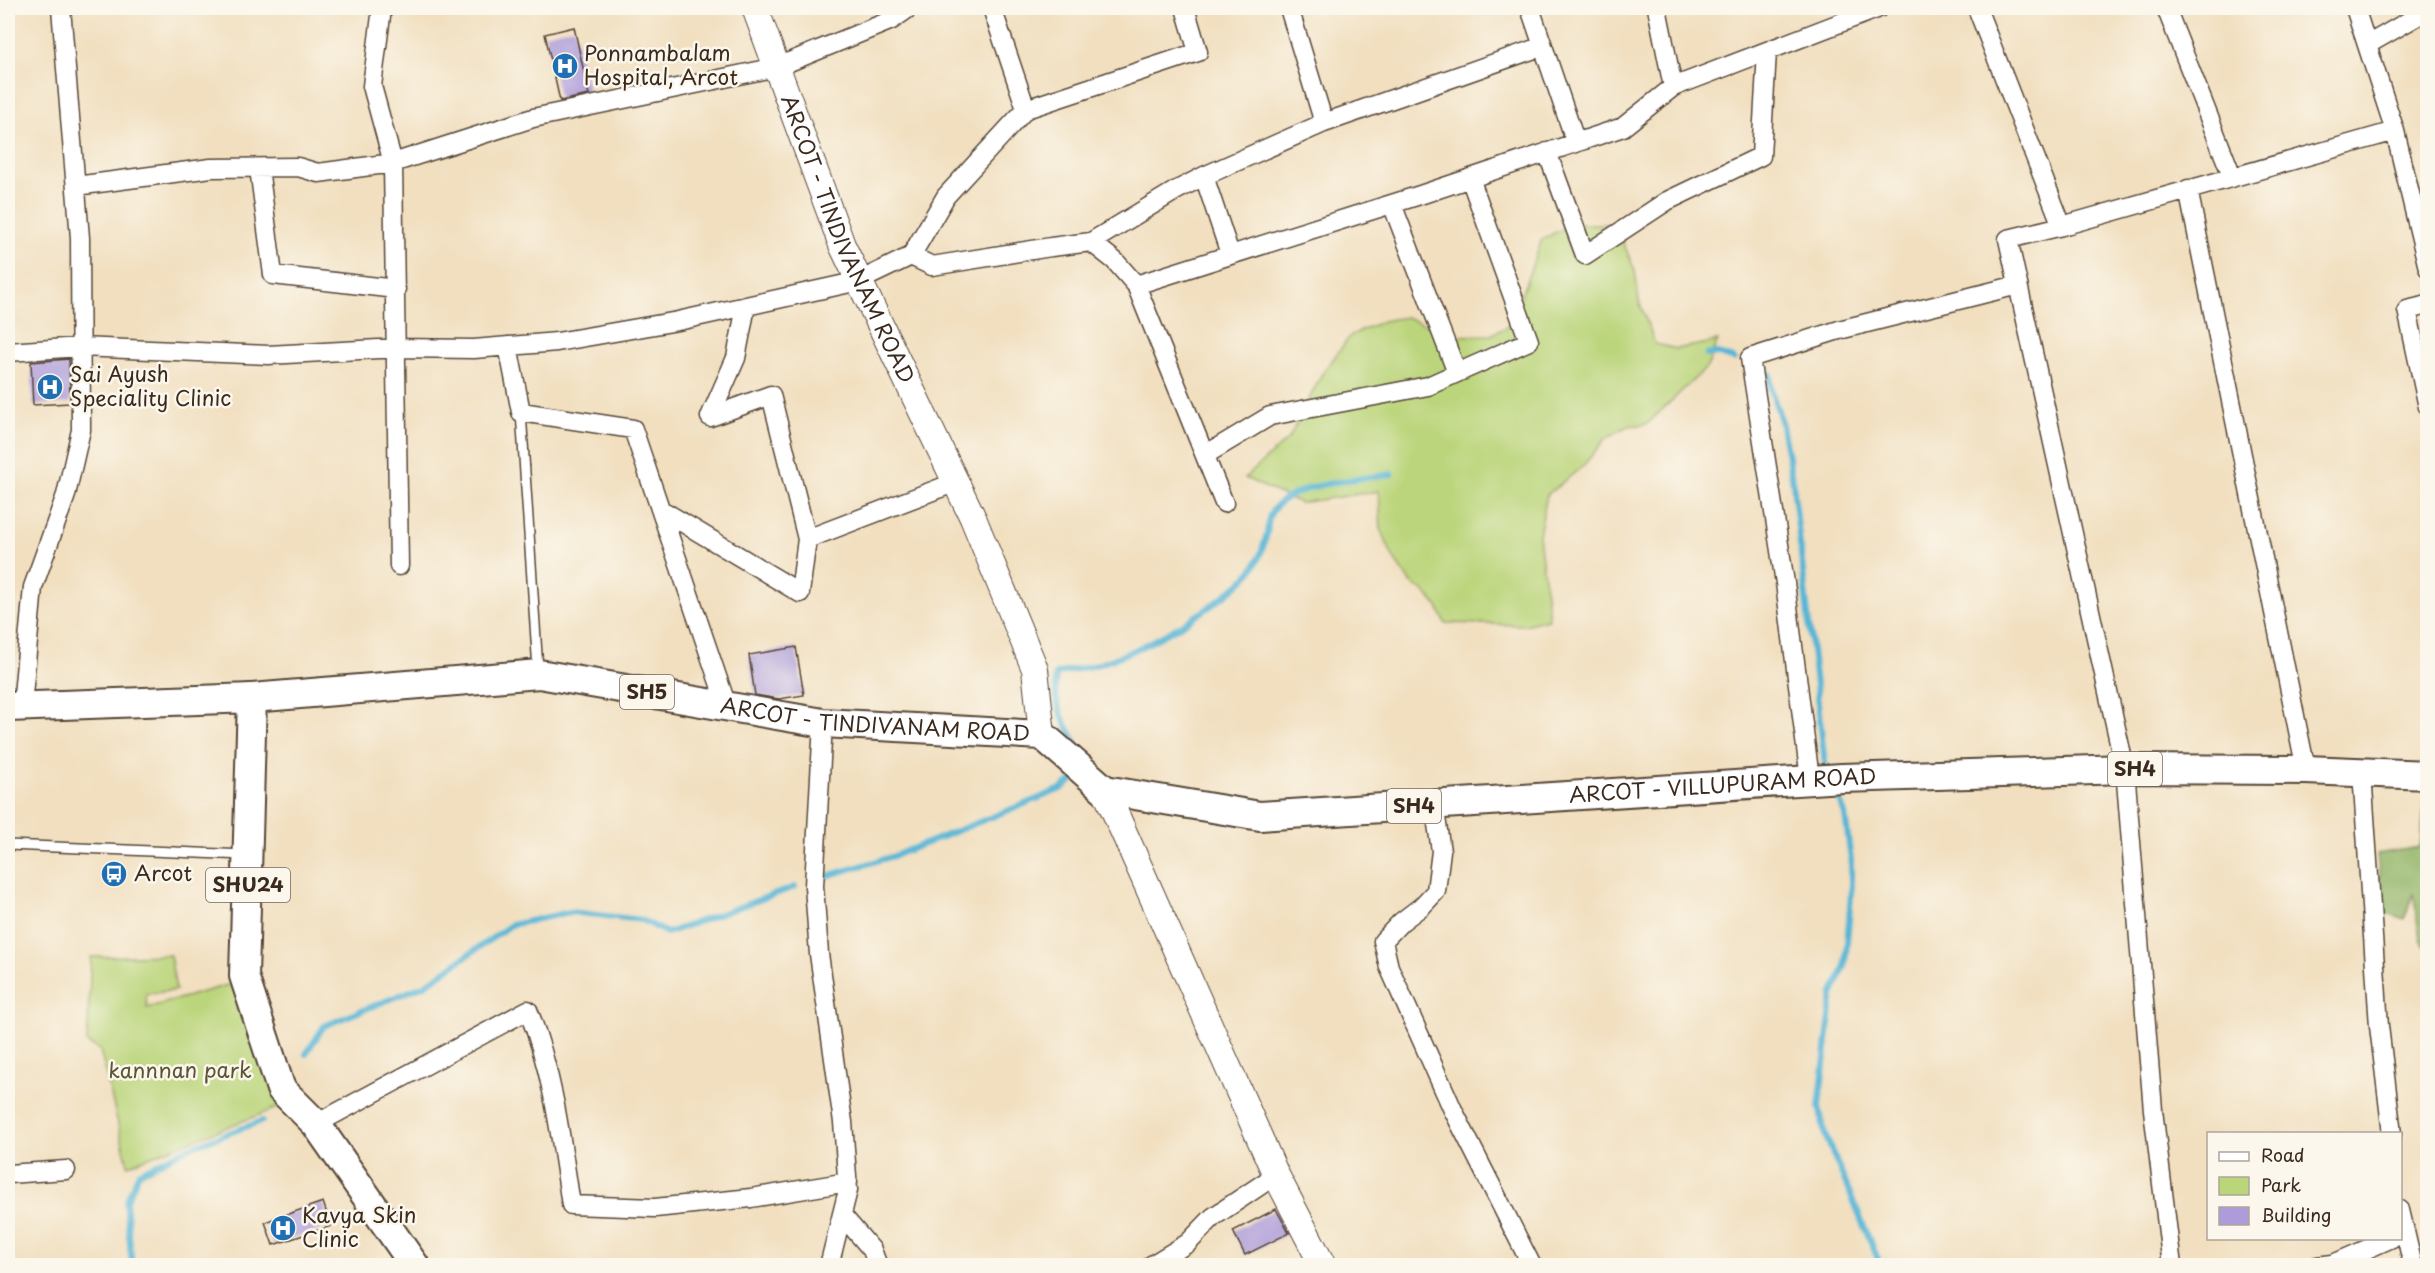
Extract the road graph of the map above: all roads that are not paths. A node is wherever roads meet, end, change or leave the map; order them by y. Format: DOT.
graph roads {
  1 [pos="61,8"];
  2 [pos="382,8"];
  3 [pos="755,8"];
  4 [pos="909,8"];
  5 [pos="992,8"];
  6 [pos="1185,8"];
  7 [pos="1289,8"];
  8 [pos="1530,8"];
  9 [pos="1658,8"];
  10 [pos="1879,8"];
  11 [pos="1977,8"];
  12 [pos="2166,8"];
  13 [pos="2355,8"];
  14 [pos="2427,10"];
  15 [pos="2367,45"];
  16 [pos="1543,46"];
  17 [pos="1767,51"];
  18 [pos="777,67"];
  19 [pos="1672,87"];
  20 [pos="1026,110"];
  21 [pos="1324,123"];
  22 [pos="2395,130"];
  23 [pos="1576,143"];
  24 [pos="1547,152"];
  25 [pos="393,163"];
  26 [pos="259,168"];
  27 [pos="1204,176"];
  28 [pos="2232,176"];
  29 [pos="1470,178"];
  30 [pos="76,186"];
  31 [pos="2188,189"];
  32 [pos="1392,204"];
  33 [pos="2062,226"];
  34 [pos="1092,242"];
  35 [pos="1230,254"];
  36 [pos="911,256"];
  37 [pos="2427,268"];
  38 [pos="859,281"];
  39 [pos="1136,285"];
  40 [pos="2018,285"];
  41 [pos="396,289"];
  42 [pos="2427,304"];
  43 [pos="746,306"];
  44 [pos="508,346"];
  45 [pos="80,347"];
  46 [pos="397,348"];
  47 [pos="8,352"];
  48 [pos="1457,373"];
  49 [pos="2427,407"];
  50 [pos="521,412"];
  51 [pos="1205,455"];
  52 [pos="956,482"];
  53 [pos="1224,503"];
  54 [pos="660,509"];
  55 [pos="807,539"];
  56 [pos="399,566"];
  57 [pos="539,674"];
  58 [pos="252,698"];
  59 [pos="727,706"];
  60 [pos="15,707"];
  61 [pos="823,723"];
  62 [pos="1042,735"];
  63 [pos="2125,769"];
  64 [pos="2306,770"];
  65 [pos="2362,772"];
  66 [pos="2427,775"];
  67 [pos="1810,779"];
  68 [pos="1105,790"];
  69 [pos="1434,804"];
  70 [pos="8,845"];
  71 [pos="249,855"];
  72 [pos="316,1124"];
  73 [pos="2392,1132"];
  74 [pos="66,1170"];
  75 [pos="8,1174"];
  76 [pos="1276,1175"];
  77 [pos="848,1182"];
  78 [pos="842,1215"];
  79 [pos="2387,1240"];
  80 [pos="2401,1240"];
  81 [pos="415,1266"];
  82 [pos="829,1266"];
  83 [pos="878,1266"];
  84 [pos="1150,1266"];
  85 [pos="1323,1266"];
  86 [pos="1532,1266"];
  87 [pos="2172,1266"];
  88 [pos="2317,1266"];
  89 [pos="2412,1266"];
  1 -- 30 [label="street"];
  2 -- 25 [label="street"];
  3 -- 18 [label="main road, ARCOT - TINDIVANAM ROAD"];
  4 -- 18 [label="street"];
  5 -- 20 [label="street"];
  6 -- 20 [label="street"];
  7 -- 21 [label="street"];
  8 -- 16 [label="street"];
  9 -- 19 [label="street"];
  10 -- 17 [label="street"];
  11 -- 33 [label="street"];
  12 -- 28 [label="street"];
  13 -- 15 [label="street"];
  14 -- 15 [label="street"];
  15 -- 22 [label="street"];
  16 -- 21 [label="street"];
  16 -- 23 [label="street"];
  17 -- 19 [label="street"];
  17 -- 24 [label="street"];
  18 -- 25 [label="street"];
  18 -- 38 [label="main road, ARCOT - TINDIVANAM ROAD"];
  19 -- 23 [label="street"];
  20 -- 36 [label="street"];
  21 -- 27 [label="street"];
  22 -- 28 [label="street"];
  22 -- 37 [label="street"];
  23 -- 24 [label="street"];
  24 -- 29 [label="street"];
  25 -- 26 [label="street"];
  25 -- 41 [label="street"];
  26 -- 30 [label="street"];
  26 -- 41 [label="street"];
  27 -- 34 [label="street"];
  27 -- 35 [label="street"];
  28 -- 31 [label="street"];
  29 -- 32 [label="street"];
  29 -- 48 [label="street"];
  30 -- 45 [label="street"];
  31 -- 33 [label="street"];
  31 -- 64 [label="street"];
  32 -- 35 [label="street"];
  32 -- 48 [label="street"];
  33 -- 40 [label="street"];
  34 -- 36 [label="street"];
  34 -- 39 [label="street"];
  35 -- 39 [label="street"];
  36 -- 38 [label="street"];
  38 -- 43 [label="street"];
  38 -- 52 [label="main road, ARCOT - TINDIVANAM ROAD"];
  39 -- 51 [label="street"];
  40 -- 63 [label="street"];
  40 -- 67 [label="street"];
  41 -- 46 [label="street"];
  42 -- 49 [label="street"];
  43 -- 44 [label="street"];
  43 -- 55 [label="street"];
  44 -- 46 [label="street"];
  44 -- 50 [label="street"];
  45 -- 46 [label="street"];
  45 -- 47 [label="street"];
  45 -- 60 [label="street"];
  46 -- 56 [label="street"];
  48 -- 51 [label="street"];
  50 -- 54 [label="street"];
  50 -- 57 [label="lane"];
  51 -- 53 [label="street"];
  52 -- 55 [label="street"];
  52 -- 62 [label="main road, ARCOT - TINDIVANAM ROAD"];
  54 -- 55 [label="street"];
  54 -- 59 [label="street"];
  57 -- 58 [label="main road, ARCOT - TINDIVANAM ROAD / SH5"];
  57 -- 59 [label="main road, ARCOT - TINDIVANAM ROAD / SH5"];
  58 -- 60 [label="main road, ARCOT - TINDIVANAM ROAD"];
  58 -- 71 [label="main road, SHU24"];
  59 -- 61 [label="main road, ARCOT - TINDIVANAM ROAD / SH5"];
  61 -- 62 [label="main road, ARCOT - TINDIVANAM ROAD / SH5"];
  61 -- 77 [label="street"];
  62 -- 68 [label="main road"];
  63 -- 64 [label="main road, ARCOT - VILLUPURAM ROAD / SH4"];
  63 -- 67 [label="main road, ARCOT - VILLUPURAM ROAD / SH4"];
  63 -- 87 [label="street"];
  64 -- 65 [label="main road, ARCOT - VILLUPURAM ROAD / SH4"];
  65 -- 66 [label="main road, ARCOT - VILLUPURAM ROAD / SH4"];
  65 -- 73 [label="street"];
  67 -- 69 [label="main road, ARCOT - VILLUPURAM ROAD / SH4"];
  68 -- 69 [label="main road, ARCOT - VILLUPURAM ROAD / SH4"];
  68 -- 76 [label="main road"];
  69 -- 86 [label="street"];
  70 -- 71 [label="lane"];
  71 -- 72 [label="main road, SHU24"];
  72 -- 77 [label="street"];
  72 -- 81 [label="main road, SHU24"];
  74 -- 75 [label="street"];
  76 -- 84 [label="street"];
  76 -- 85 [label="main road"];
  77 -- 78 [label="street"];
  78 -- 82 [label="street"];
  78 -- 83 [label="street"];
  79 -- 88 [label="street"];
  80 -- 89 [label="street"];
}
